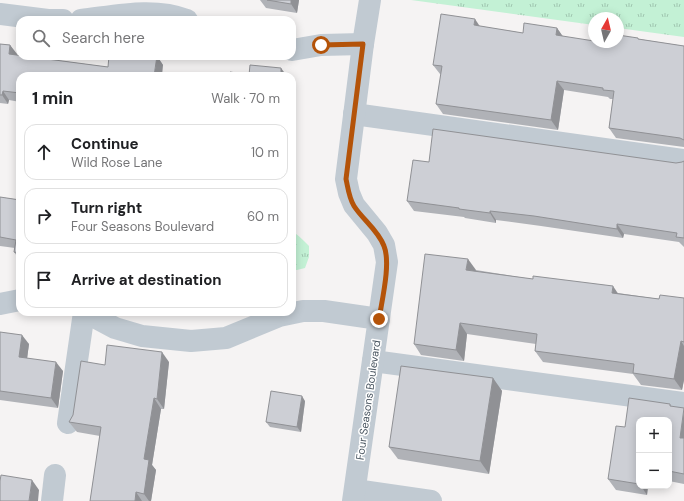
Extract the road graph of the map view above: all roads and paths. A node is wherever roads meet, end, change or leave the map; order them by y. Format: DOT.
graph roads {
  1 [pos="370,0"];
  2 [pos="0,14"];
  3 [pos="16,16"];
  4 [pos="116,16"];
  5 [pos="170,16"];
  6 [pos="363,44"];
  7 [pos="296,49"];
  8 [pos="354,114"];
  9 [pos="684,160"];
  10 [pos="16,301"];
  11 [pos="0,304"];
  12 [pos="296,312"];
  13 [pos="84,316"];
  14 [pos="92,316"];
  15 [pos="279,316"];
  16 [pos="379,319"];
  17 [pos="373,361"];
  18 [pos="684,403"];
  19 [pos="68,423"];
  20 [pos="55,475"];
  21 [pos="354,496"];
  22 [pos="52,501"];
  23 [pos="431,501"];
  1 -- 6 [label="street, Four Seasons Boulevard"];
  2 -- 3 [label="street"];
  4 -- 5 [label="street"];
  6 -- 7 [label="street"];
  6 -- 8 [label="street, Four Seasons Boulevard"];
  8 -- 9 [label="street"];
  8 -- 16 [label="street, Four Seasons Boulevard"];
  10 -- 11 [label="street"];
  12 -- 16 [label="street"];
  13 -- 19 [label="street"];
  14 -- 15 [label="street"];
  16 -- 17 [label="street, Four Seasons Boulevard"];
  17 -- 18 [label="street"];
  17 -- 21 [label="street, Four Seasons Boulevard"];
  20 -- 22 [label="street"];
  21 -- 23 [label="street"];
}
